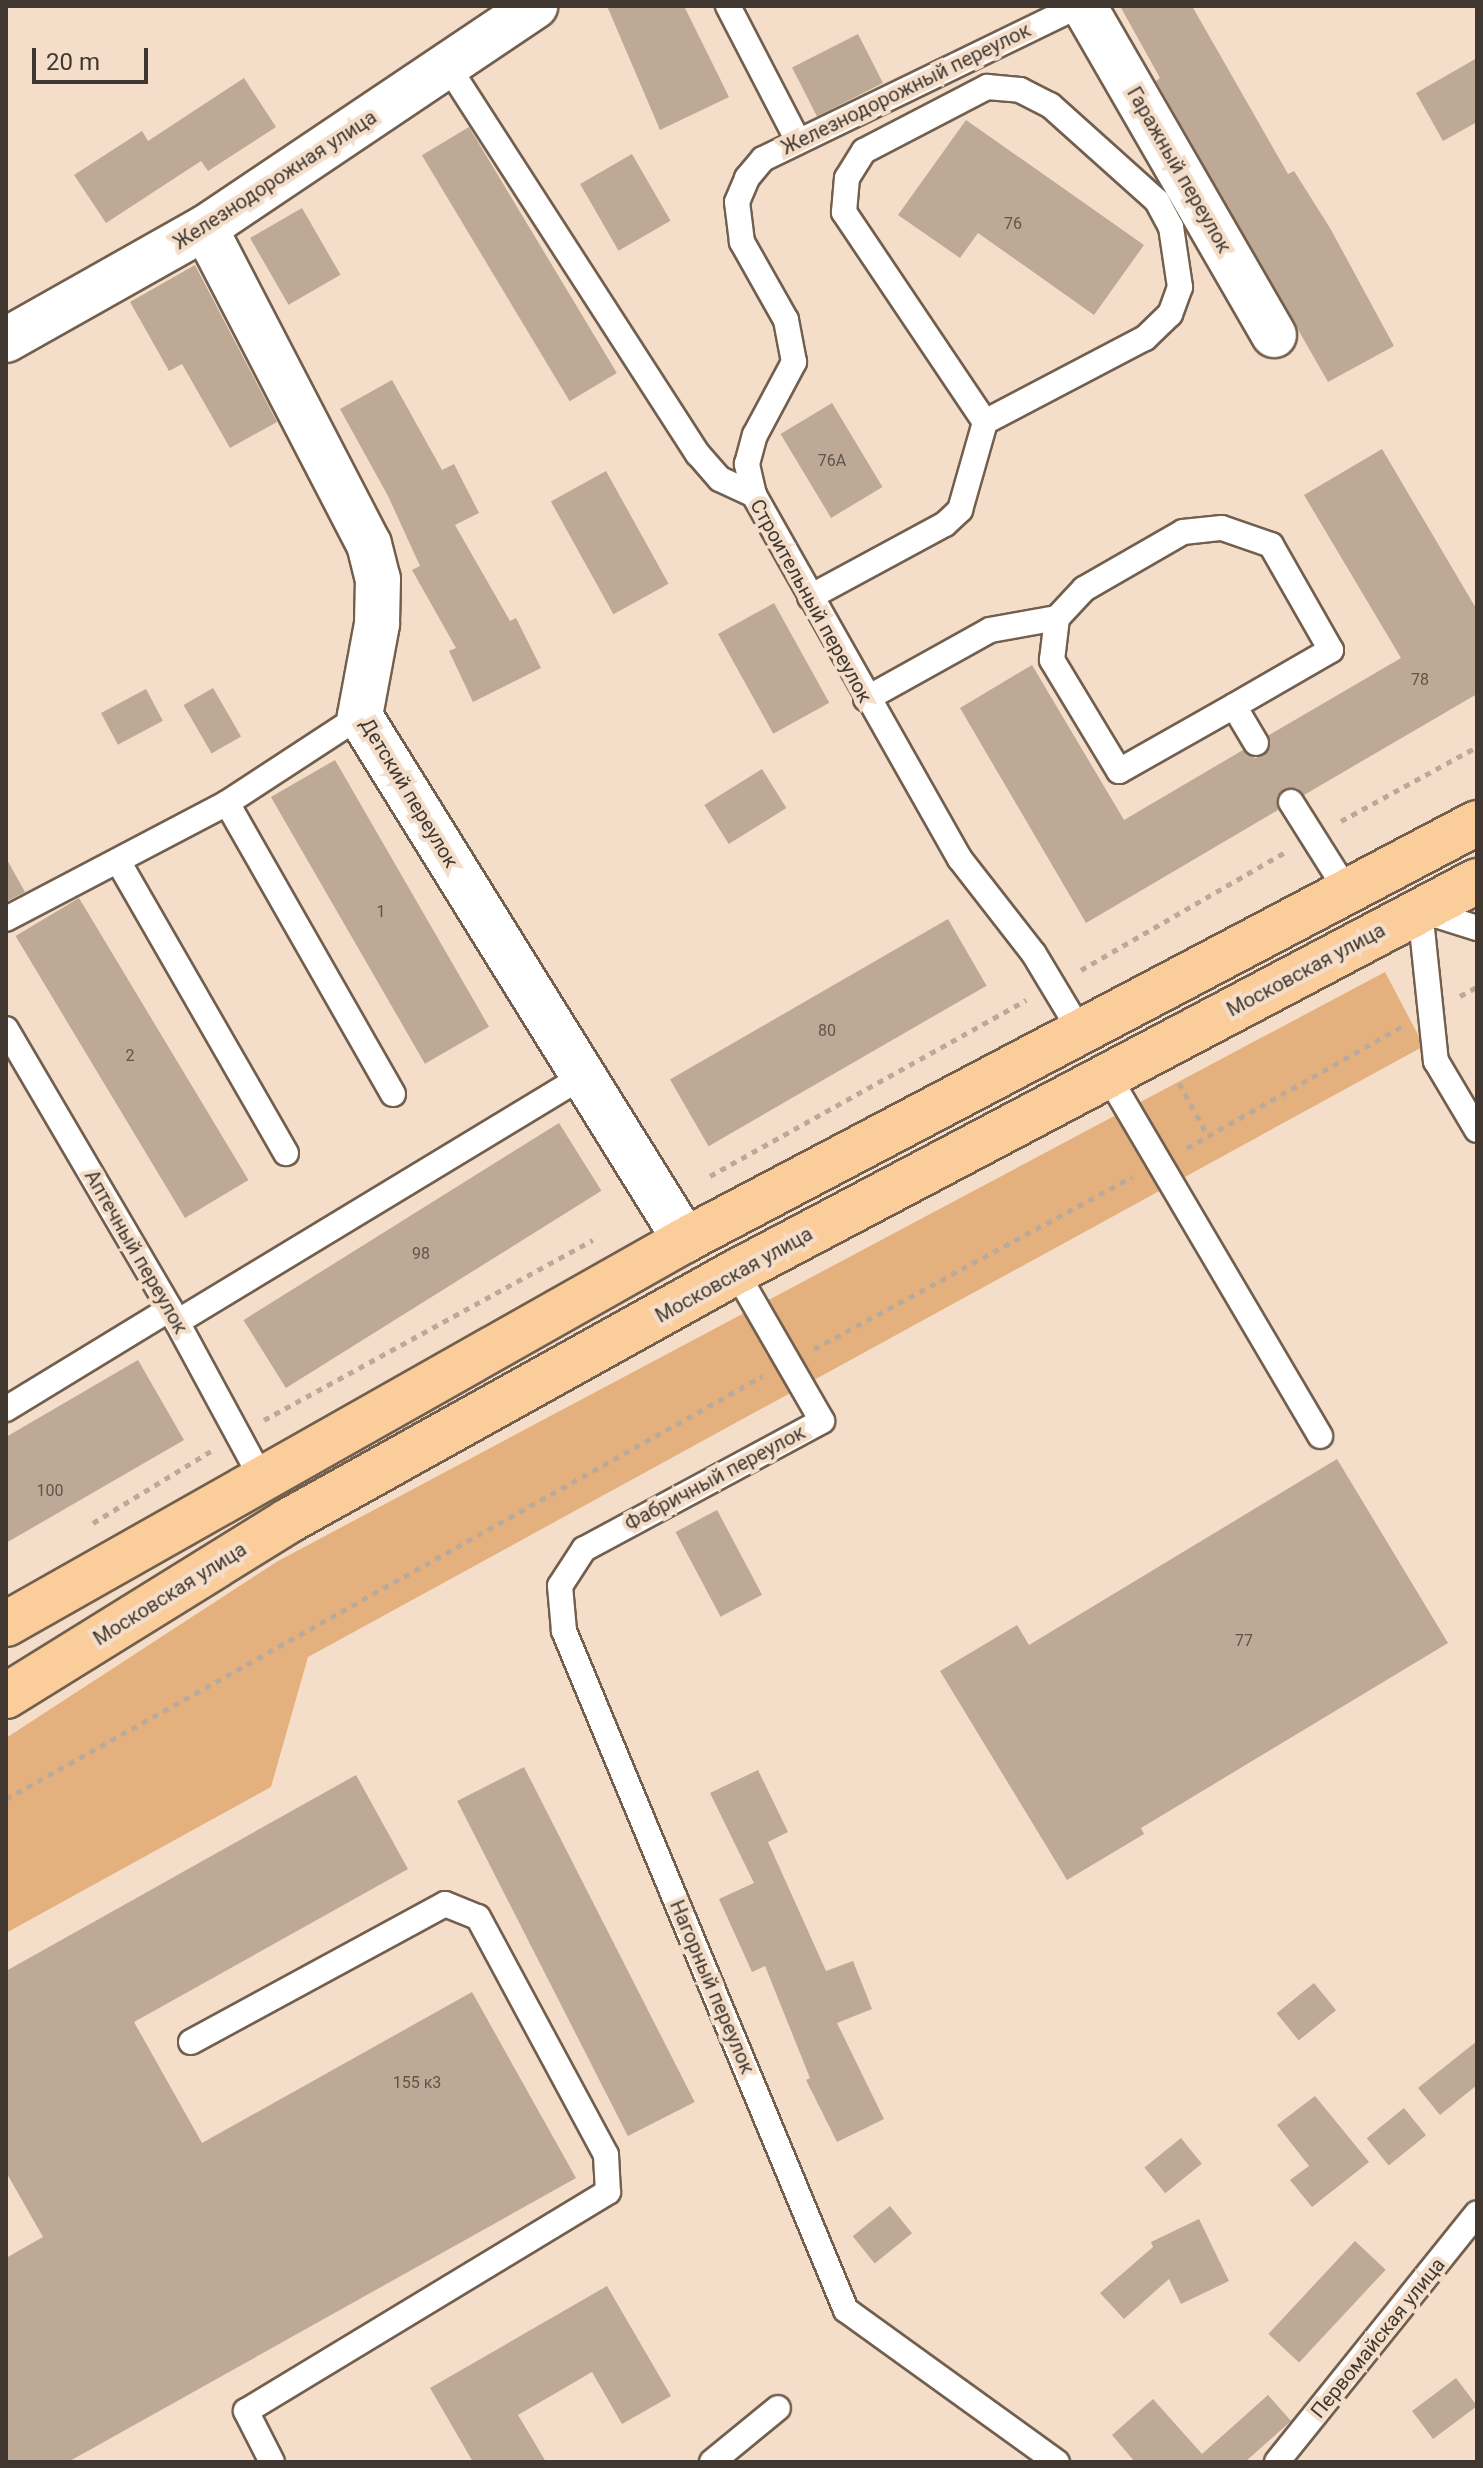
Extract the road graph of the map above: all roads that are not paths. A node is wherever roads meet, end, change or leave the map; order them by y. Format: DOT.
graph roads {
  1 [pos="535,6"];
  2 [pos="728,6"];
  3 [pos="1081,6"];
  4 [pos="449,68"];
  5 [pos="798,141"];
  6 [pos="205,228"];
  7 [pos="1274,335"];
  8 [pos="6,340"];
  9 [pos="985,422"];
  10 [pos="754,495"];
  11 [pos="810,597"];
  12 [pos="1057,618"];
  13 [pos="866,699"];
  14 [pos="1234,706"];
  15 [pos="360,716"];
  16 [pos="1256,743"];
  17 [pos="1291,802"];
  18 [pos="227,803"];
  19 [pos="1477,823"];
  20 [pos="118,861"];
  21 [pos="1477,881"];
  22 [pos="1347,891"];
  23 [pos="1420,910"];
  24 [pos="6,919"];
  25 [pos="1477,928"];
  26 [pos="6,1029"];
  27 [pos="1079,1029"];
  28 [pos="1107,1074"];
  29 [pos="583,1076"];
  30 [pos="393,1094"];
  31 [pos="1477,1130"];
  32 [pos="286,1153"];
  33 [pos="685,1240"];
  34 [pos="736,1272"];
  35 [pos="173,1316"];
  36 [pos="6,1409"];
  37 [pos="1320,1436"];
  38 [pos="261,1477"];
  39 [pos="584,1549"];
  40 [pos="6,1624"];
  41 [pos="6,1696"];
  42 [pos="191,2042"];
  43 [pos="1477,2213"];
  44 [pos="778,2408"];
  45 [pos="272,2462"];
  46 [pos="712,2462"];
  47 [pos="1057,2462"];
  48 [pos="1277,2462"];
  1 -- 4 [label="street, Железнодорожная улица"];
  2 -- 5 [label="lane"];
  3 -- 5 [label="lane, Железнодорожный переулок"];
  3 -- 7 [label="street, Гаражный переулок"];
  4 -- 6 [label="street, Железнодорожная улица"];
  4 -- 10 [label="lane, Строительный переулок"];
  5 -- 10 [label="lane, Железнодорожный переулок"];
  6 -- 8 [label="street, Железнодорожная улица"];
  6 -- 15 [label="street, Детский переулок"];
  9 -- 9 [label="lane"];
  9 -- 11 [label="lane"];
  10 -- 11 [label="lane, Строительный переулок"];
  11 -- 13 [label="lane, Строительный переулок"];
  12 -- 13 [label="lane"];
  12 -- 14 [label="lane"];
  12 -- 14 [label="lane"];
  13 -- 27 [label="lane, Строительный переулок"];
  14 -- 16 [label="lane"];
  15 -- 18 [label="lane"];
  15 -- 29 [label="street, Детский переулок"];
  17 -- 22 [label="lane"];
  18 -- 20 [label="lane"];
  18 -- 30 [label="lane"];
  19 -- 22 [label="main road"];
  20 -- 24 [label="lane"];
  20 -- 32 [label="lane"];
  21 -- 23 [label="main road, Московская улица"];
  22 -- 27 [label="main road"];
  23 -- 25 [label="lane"];
  23 -- 28 [label="main road, Московская улица"];
  23 -- 31 [label="lane"];
  26 -- 35 [label="lane, Аптечный переулок"];
  27 -- 28 [label="main road"];
  27 -- 33 [label="main road"];
  28 -- 34 [label="main road, Московская улица"];
  28 -- 37 [label="lane"];
  29 -- 33 [label="street, Детский переулок"];
  29 -- 35 [label="lane"];
  33 -- 38 [label="main road"];
  34 -- 39 [label="lane, Фабричный переулок"];
  34 -- 41 [label="main road, Московская улица"];
  35 -- 36 [label="lane"];
  35 -- 38 [label="lane, Аптечный переулок"];
  38 -- 40 [label="main road"];
  39 -- 47 [label="lane, Нагорный переулок"];
  42 -- 45 [label="lane"];
  43 -- 48 [label="lane, Первомайская улица"];
  44 -- 46 [label="lane"];
}
